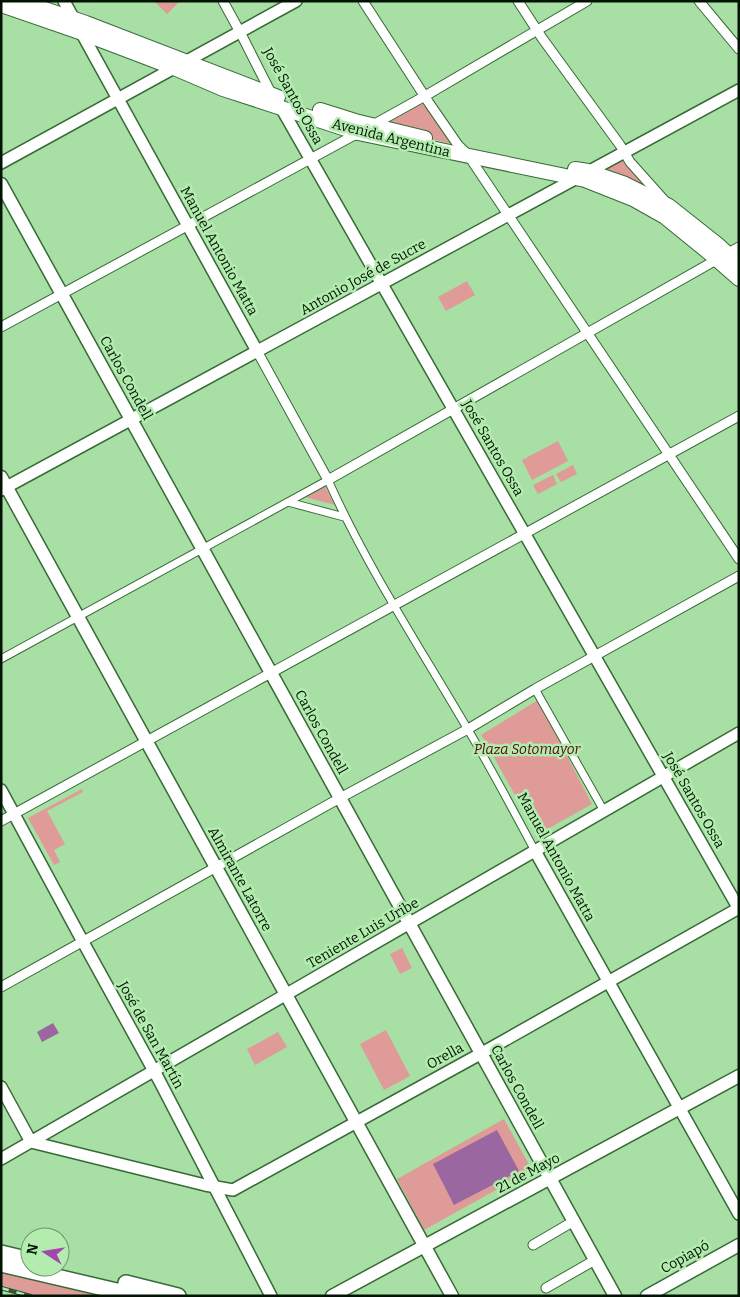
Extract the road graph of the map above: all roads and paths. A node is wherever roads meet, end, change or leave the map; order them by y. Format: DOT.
graph roads {
  1 [pos="21,1"];
  2 [pos="64,1"];
  3 [pos="223,1"];
  4 [pos="296,1"];
  5 [pos="363,1"];
  6 [pos="518,1"];
  7 [pos="587,1"];
  8 [pos="699,1"];
  9 [pos="1,5"];
  10 [pos="74,19"];
  11 [pos="538,31"];
  12 [pos="240,32"];
  13 [pos="82,33"];
  14 [pos="739,49"];
  15 [pos="180,65"];
  16 [pos="739,90"];
  17 [pos="272,95"];
  18 [pos="425,96"];
  19 [pos="118,99"];
  20 [pos="281,107"];
  21 [pos="372,126"];
  22 [pos="358,133"];
  23 [pos="463,150"];
  24 [pos="624,152"];
  25 [pos="310,159"];
  26 [pos="1,163"];
  27 [pos="582,175"];
  28 [pos="1,184"];
  29 [pos="669,206"];
  30 [pos="508,215"];
  31 [pos="188,225"];
  32 [pos="728,253"];
  33 [pos="739,264"];
  34 [pos="739,279"];
  35 [pos="382,284"];
  36 [pos="62,294"];
  37 [pos="1,327"];
  38 [pos="587,333"];
  39 [pos="257,351"];
  40 [pos="453,409"];
  41 [pos="739,416"];
  42 [pos="132,420"];
  43 [pos="668,455"];
  44 [pos="328,480"];
  45 [pos="3,485"];
  46 [pos="288,502"];
  47 [pos="344,517"];
  48 [pos="524,534"];
  49 [pos="203,549"];
  50 [pos="739,559"];
  51 [pos="739,576"];
  52 [pos="393,606"];
  53 [pos="78,617"];
  54 [pos="594,656"];
  55 [pos="1,659"];
  56 [pos="271,673"];
  57 [pos="536,689"];
  58 [pos="468,729"];
  59 [pos="739,733"];
  60 [pos="147,741"];
  61 [pos="663,776"];
  62 [pos="1,790"];
  63 [pos="340,798"];
  64 [pos="604,811"];
  65 [pos="14,814"];
  66 [pos="1,821"];
  67 [pos="535,850"];
  68 [pos="216,867"];
  69 [pos="739,908"];
  70 [pos="410,923"];
  71 [pos="83,942"];
  72 [pos="609,982"];
  73 [pos="1,987"];
  74 [pos="286,995"];
  75 [pos="482,1053"];
  76 [pos="154,1071"];
  77 [pos="739,1076"];
  78 [pos="1,1087"];
  79 [pos="680,1108"];
  80 [pos="356,1122"];
  81 [pos="31,1142"];
  82 [pos="1,1159"];
  83 [pos="550,1178"];
  84 [pos="215,1187"];
  85 [pos="739,1214"];
  86 [pos="574,1221"];
  87 [pos="533,1245"];
  88 [pos="739,1245"];
  89 [pos="424,1246"];
  90 [pos="1,1253"];
  91 [pos="20,1258"];
  92 [pos="595,1260"];
  93 [pos="1,1264"];
  94 [pos="70,1269"];
  95 [pos="546,1288"];
  96 [pos="138,1296"];
  97 [pos="178,1296"];
  98 [pos="271,1296"];
  99 [pos="332,1296"];
  100 [pos="452,1296"];
  101 [pos="615,1296"];
  102 [pos="647,1296"];
  1 -- 10 [label="main road, Avenida Argentina"];
  2 -- 10 [label="street, Manuel Antonio Matta"];
  3 -- 12 [label="street, José Santos Ossa"];
  4 -- 12 [label="street"];
  5 -- 18 [label="street"];
  6 -- 11 [label="street"];
  7 -- 11 [label="street"];
  8 -- 14 [label="street"];
  9 -- 13 [label="main road, Avenida Argentina"];
  10 -- 13 [label="street, Manuel Antonio Matta"];
  10 -- 15 [label="main road, Avenida Argentina"];
  11 -- 18 [label="street"];
  11 -- 24 [label="street"];
  12 -- 15 [label="street"];
  12 -- 17 [label="street, José Santos Ossa"];
  13 -- 15 [label="main road, Avenida Argentina"];
  13 -- 19 [label="street, Manuel Antonio Matta"];
  15 -- 17 [label="main road, Avenida Argentina"];
  15 -- 19 [label="street"];
  15 -- 20 [label="main road, Avenida Argentina"];
  16 -- 24 [label="street, Antonio José de Sucre"];
  17 -- 20 [label="street, José Santos Ossa"];
  17 -- 21 [label="main road, Avenida Argentina"];
  18 -- 21 [label="street"];
  18 -- 23 [label="street"];
  19 -- 26 [label="street"];
  19 -- 31 [label="street, Manuel Antonio Matta"];
  20 -- 22 [label="main road, Avenida Argentina"];
  20 -- 25 [label="street, José Santos Ossa"];
  21 -- 22 [label="street"];
  21 -- 23 [label="main road, Avenida Argentina"];
  22 -- 23 [label="main road, Avenida Argentina"];
  22 -- 25 [label="street"];
  23 -- 27 [label="main road, Avenida Argentina"];
  23 -- 30 [label="street"];
  24 -- 27 [label="street, Antonio José de Sucre"];
  24 -- 29 [label="street"];
  25 -- 31 [label="street"];
  25 -- 35 [label="street, José Santos Ossa"];
  27 -- 29 [label="main road, Avenida Argentina"];
  27 -- 30 [label="street, Antonio José de Sucre"];
  27 -- 32 [label="main road, Avenida Argentina"];
  28 -- 36 [label="main road, Carlos Condell"];
  29 -- 32 [label="main road, Avenida Argentina"];
  30 -- 35 [label="street, Antonio José de Sucre"];
  30 -- 38 [label="street"];
  31 -- 36 [label="street"];
  31 -- 39 [label="street, Manuel Antonio Matta"];
  32 -- 33 [label="main road, Avenida Argentina"];
  32 -- 34 [label="main road, Avenida Argentina"];
  32 -- 38 [label="street"];
  35 -- 39 [label="street, Antonio José de Sucre"];
  35 -- 40 [label="street, José Santos Ossa"];
  36 -- 37 [label="street"];
  36 -- 42 [label="main road, Carlos Condell"];
  38 -- 40 [label="street"];
  38 -- 43 [label="street"];
  39 -- 42 [label="street, Antonio José de Sucre"];
  39 -- 44 [label="street, Manuel Antonio Matta"];
  40 -- 44 [label="street"];
  40 -- 48 [label="street, José Santos Ossa"];
  41 -- 43 [label="street"];
  42 -- 45 [label="street, Antonio José de Sucre"];
  42 -- 49 [label="main road, Carlos Condell"];
  43 -- 48 [label="street"];
  43 -- 50 [label="street"];
  44 -- 46 [label="street"];
  44 -- 47 [label="street, Manuel Antonio Matta"];
  45 -- 53 [label="main road, Almirante Latorre"];
  46 -- 47 [label="street"];
  46 -- 49 [label="street"];
  47 -- 52 [label="street, Manuel Antonio Matta"];
  48 -- 52 [label="street"];
  48 -- 54 [label="street, José Santos Ossa"];
  49 -- 53 [label="street"];
  49 -- 56 [label="main road, Carlos Condell"];
  51 -- 54 [label="street"];
  52 -- 56 [label="street"];
  52 -- 58 [label="street, Manuel Antonio Matta"];
  53 -- 55 [label="street"];
  53 -- 60 [label="main road, Almirante Latorre"];
  54 -- 57 [label="street"];
  54 -- 61 [label="street, José Santos Ossa"];
  56 -- 60 [label="street"];
  56 -- 63 [label="main road, Carlos Condell"];
  57 -- 58 [label="street"];
  57 -- 64 [label="street"];
  58 -- 63 [label="street"];
  58 -- 67 [label="street, Manuel Antonio Matta"];
  59 -- 61 [label="street, Teniente Luis Uribe"];
  60 -- 65 [label="street"];
  60 -- 68 [label="main road, Almirante Latorre"];
  61 -- 64 [label="street, Teniente Luis Uribe"];
  61 -- 69 [label="street, José Santos Ossa"];
  62 -- 65 [label="street, José de San Martín"];
  63 -- 68 [label="street"];
  63 -- 70 [label="main road, Carlos Condell"];
  64 -- 67 [label="street, Teniente Luis Uribe"];
  65 -- 66 [label="street"];
  65 -- 71 [label="street, José de San Martín"];
  67 -- 70 [label="street, Teniente Luis Uribe"];
  67 -- 72 [label="street, Manuel Antonio Matta"];
  68 -- 71 [label="street"];
  68 -- 74 [label="main road, Almirante Latorre"];
  69 -- 72 [label="street, Orella"];
  70 -- 74 [label="street, Teniente Luis Uribe"];
  70 -- 75 [label="main road, Carlos Condell"];
  71 -- 73 [label="street"];
  71 -- 76 [label="street, José de San Martín"];
  72 -- 75 [label="street, Orella"];
  72 -- 79 [label="street, Manuel Antonio Matta"];
  74 -- 76 [label="street, Teniente Luis Uribe"];
  74 -- 80 [label="main road, Almirante Latorre"];
  75 -- 80 [label="street, Orella"];
  75 -- 83 [label="main road, Carlos Condell"];
  76 -- 81 [label="street, Teniente Luis Uribe"];
  76 -- 84 [label="street, José de San Martín"];
  77 -- 79 [label="main road, 21 de Mayo"];
  78 -- 81 [label="street"];
  79 -- 83 [label="main road, 21 de Mayo"];
  79 -- 85 [label="street, Manuel Antonio Matta"];
  80 -- 84 [label="street, Orella"];
  80 -- 89 [label="main road, Almirante Latorre"];
  81 -- 82 [label="street, Teniente Luis Uribe"];
  81 -- 84 [label="street, Orella"];
  83 -- 86 [label="main road, Carlos Condell"];
  83 -- 89 [label="main road, 21 de Mayo"];
  84 -- 98 [label="street, José de San Martín"];
  86 -- 87 [label="street"];
  86 -- 92 [label="main road, Carlos Condell"];
  88 -- 102 [label="main road, Copiapó"];
  89 -- 99 [label="main road, 21 de Mayo"];
  89 -- 100 [label="main road, Almirante Latorre"];
  90 -- 91 [label="highway"];
  92 -- 95 [label="street"];
  92 -- 101 [label="main road, Carlos Condell"];
  93 -- 96 [label="highway"];
  94 -- 97 [label="highway"];
}
